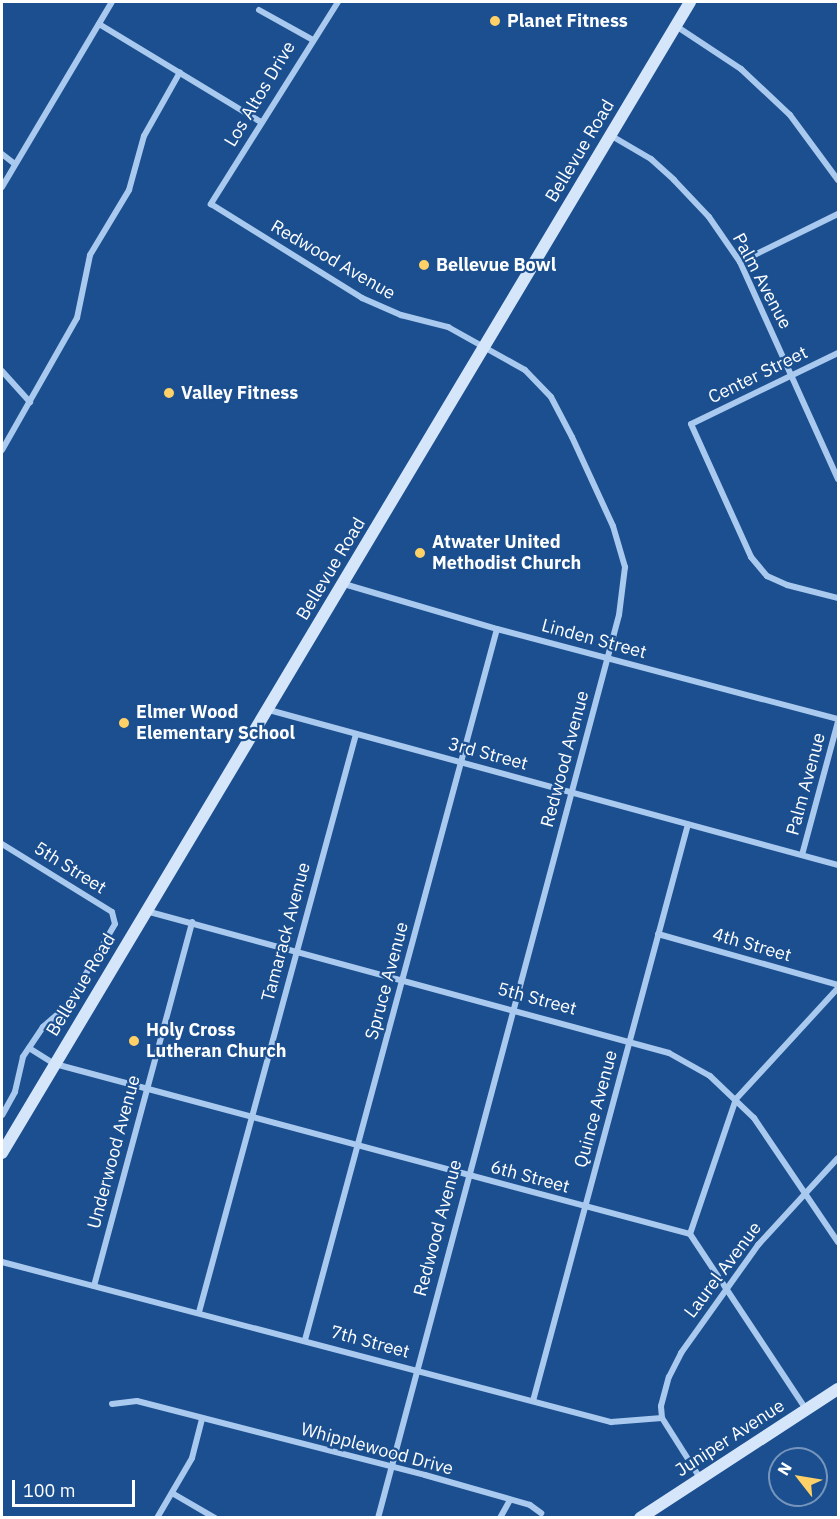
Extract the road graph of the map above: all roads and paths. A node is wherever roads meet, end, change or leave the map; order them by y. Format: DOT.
graph roads {
  1 [pos="112,2"];
  2 [pos="338,2"];
  3 [pos="690,2"];
  4 [pos="259,10"];
  5 [pos="99,24"];
  6 [pos="676,26"];
  7 [pos="311,39"];
  8 [pos="180,72"];
  9 [pos="261,122"];
  10 [pos="610,135"];
  11 [pos="2,154"];
  12 [pos="15,164"];
  13 [pos="838,180"];
  14 [pos="2,187"];
  15 [pos="211,204"];
  16 [pos="838,214"];
  17 [pos="740,262"];
  18 [pos="484,347"];
  19 [pos="838,353"];
  20 [pos="2,371"];
  21 [pos="793,375"];
  22 [pos="30,402"];
  23 [pos="2,450"];
  24 [pos="838,479"];
  25 [pos="344,584"];
  26 [pos="838,598"];
  27 [pos="497,629"];
  28 [pos="607,658"];
  29 [pos="269,710"];
  30 [pos="838,721"];
  31 [pos="356,734"];
  32 [pos="461,762"];
  33 [pos="571,792"];
  34 [pos="688,824"];
  35 [pos="2,844"];
  36 [pos="802,855"];
  37 [pos="838,866"];
  38 [pos="146,911"];
  39 [pos="192,922"];
  40 [pos="658,934"];
  41 [pos="296,951"];
  42 [pos="403,979"];
  43 [pos="838,987"];
  44 [pos="514,1009"];
  45 [pos="630,1040"];
  46 [pos="29,1048"];
  47 [pos="55,1064"];
  48 [pos="147,1089"];
  49 [pos="736,1099"];
  50 [pos="2,1115"];
  51 [pos="252,1117"];
  52 [pos="357,1145"];
  53 [pos="2,1153"];
  54 [pos="838,1158"];
  55 [pos="468,1175"];
  56 [pos="805,1194"];
  57 [pos="585,1207"];
  58 [pos="690,1234"];
  59 [pos="838,1242"];
  60 [pos="2,1262"];
  61 [pos="94,1286"];
  62 [pos="727,1289"];
  63 [pos="200,1312"];
  64 [pos="305,1340"];
  65 [pos="416,1370"];
  66 [pos="838,1389"];
  67 [pos="533,1401"];
  68 [pos="112,1404"];
  69 [pos="807,1410"];
  70 [pos="662,1418"];
  71 [pos="202,1419"];
  72 [pos="392,1467"];
  73 [pos="700,1478"];
  74 [pos="172,1493"];
  75 [pos="510,1500"];
  76 [pos="541,1513"];
  77 [pos="158,1518"];
  78 [pos="215,1518"];
  79 [pos="378,1518"];
  80 [pos="500,1518"];
  81 [pos="640,1518"];
  1 -- 5 [label="street"];
  2 -- 7 [label="street, Los Altos Drive"];
  3 -- 6 [label="main road, Bellevue Road"];
  4 -- 7 [label="street"];
  5 -- 8 [label="street"];
  5 -- 12 [label="street"];
  6 -- 10 [label="main road, Bellevue Road"];
  6 -- 13 [label="street"];
  7 -- 9 [label="street, Los Altos Drive"];
  8 -- 9 [label="street"];
  8 -- 22 [label="street"];
  9 -- 15 [label="street, Los Altos Drive"];
  10 -- 17 [label="street, Palm Avenue"];
  10 -- 18 [label="main road, Bellevue Road"];
  11 -- 12 [label="street"];
  12 -- 14 [label="street"];
  15 -- 18 [label="street, Redwood Avenue"];
  16 -- 17 [label="street"];
  17 -- 21 [label="street, Palm Avenue"];
  18 -- 25 [label="main road, Bellevue Road"];
  18 -- 28 [label="street, Redwood Avenue"];
  19 -- 21 [label="street, Center Street"];
  20 -- 22 [label="street"];
  21 -- 24 [label="street, Palm Avenue"];
  21 -- 26 [label="street, Center Street"];
  22 -- 23 [label="street"];
  25 -- 27 [label="street, Linden Street"];
  25 -- 29 [label="main road, Bellevue Road"];
  27 -- 28 [label="street, Linden Street"];
  27 -- 32 [label="street, Spruce Avenue"];
  28 -- 30 [label="street, Linden Street"];
  28 -- 33 [label="street, Redwood Avenue"];
  29 -- 31 [label="street, 3rd Street"];
  29 -- 38 [label="main road, Bellevue Road"];
  30 -- 36 [label="street, Palm Avenue"];
  31 -- 32 [label="street, 3rd Street"];
  31 -- 41 [label="street, Tamarack Avenue"];
  32 -- 33 [label="street, 3rd Street"];
  32 -- 42 [label="street, Spruce Avenue"];
  33 -- 34 [label="street, 3rd Street"];
  33 -- 44 [label="street, Redwood Avenue"];
  34 -- 36 [label="street, 3rd Street"];
  34 -- 40 [label="street, Quince Avenue"];
  35 -- 46 [label="street, 5th Street"];
  36 -- 37 [label="street, 3rd Street"];
  38 -- 39 [label="street, 5th Street"];
  38 -- 47 [label="main road, Bellevue Road"];
  39 -- 41 [label="street, 5th Street"];
  39 -- 48 [label="street, Underwood Avenue"];
  40 -- 43 [label="street, 4th Street"];
  40 -- 45 [label="street, Quince Avenue"];
  41 -- 42 [label="street, 5th Street"];
  41 -- 51 [label="street, Tamarack Avenue"];
  42 -- 44 [label="street, 5th Street"];
  42 -- 52 [label="street, Spruce Avenue"];
  43 -- 49 [label="street"];
  44 -- 45 [label="street, 5th Street"];
  44 -- 55 [label="street, Redwood Avenue"];
  45 -- 49 [label="street, 5th Street"];
  45 -- 57 [label="street, Quince Avenue"];
  46 -- 47 [label="street, 6th Street"];
  46 -- 50 [label="street"];
  47 -- 48 [label="street, 6th Street"];
  47 -- 53 [label="main road, Bellevue Road"];
  48 -- 51 [label="street, 6th Street"];
  48 -- 61 [label="street, Underwood Avenue"];
  49 -- 56 [label="street, 5th Street"];
  49 -- 58 [label="street"];
  51 -- 52 [label="street, 6th Street"];
  51 -- 63 [label="street, Tamarack Avenue"];
  52 -- 55 [label="street, 6th Street"];
  52 -- 64 [label="street, Spruce Avenue"];
  54 -- 56 [label="street, Laurel Avenue"];
  55 -- 57 [label="street, 6th Street"];
  55 -- 65 [label="street, Redwood Avenue"];
  56 -- 59 [label="street, 5th Street"];
  56 -- 62 [label="street, Laurel Avenue"];
  57 -- 58 [label="street, 6th Street"];
  57 -- 67 [label="street, Quince Avenue"];
  58 -- 62 [label="street"];
  60 -- 61 [label="street, 7th Street"];
  61 -- 63 [label="street, 7th Street"];
  62 -- 69 [label="street"];
  62 -- 70 [label="street, Laurel Avenue"];
  63 -- 64 [label="street, 7th Street"];
  64 -- 65 [label="street, 7th Street"];
  65 -- 67 [label="street, 7th Street"];
  65 -- 72 [label="street, Redwood Avenue"];
  66 -- 69 [label="main road, Juniper Avenue"];
  67 -- 70 [label="street, 7th Street"];
  68 -- 71 [label="street, Whipplewood Drive"];
  69 -- 73 [label="main road, Juniper Avenue"];
  70 -- 73 [label="street"];
  71 -- 72 [label="street, Whipplewood Drive"];
  71 -- 74 [label="street"];
  72 -- 75 [label="street, Whipplewood Drive"];
  72 -- 79 [label="street, Redwood Avenue"];
  73 -- 81 [label="main road, Juniper Avenue"];
  74 -- 77 [label="street"];
  74 -- 78 [label="street"];
  75 -- 76 [label="street, Whipplewood Drive"];
  75 -- 80 [label="street"];
}
